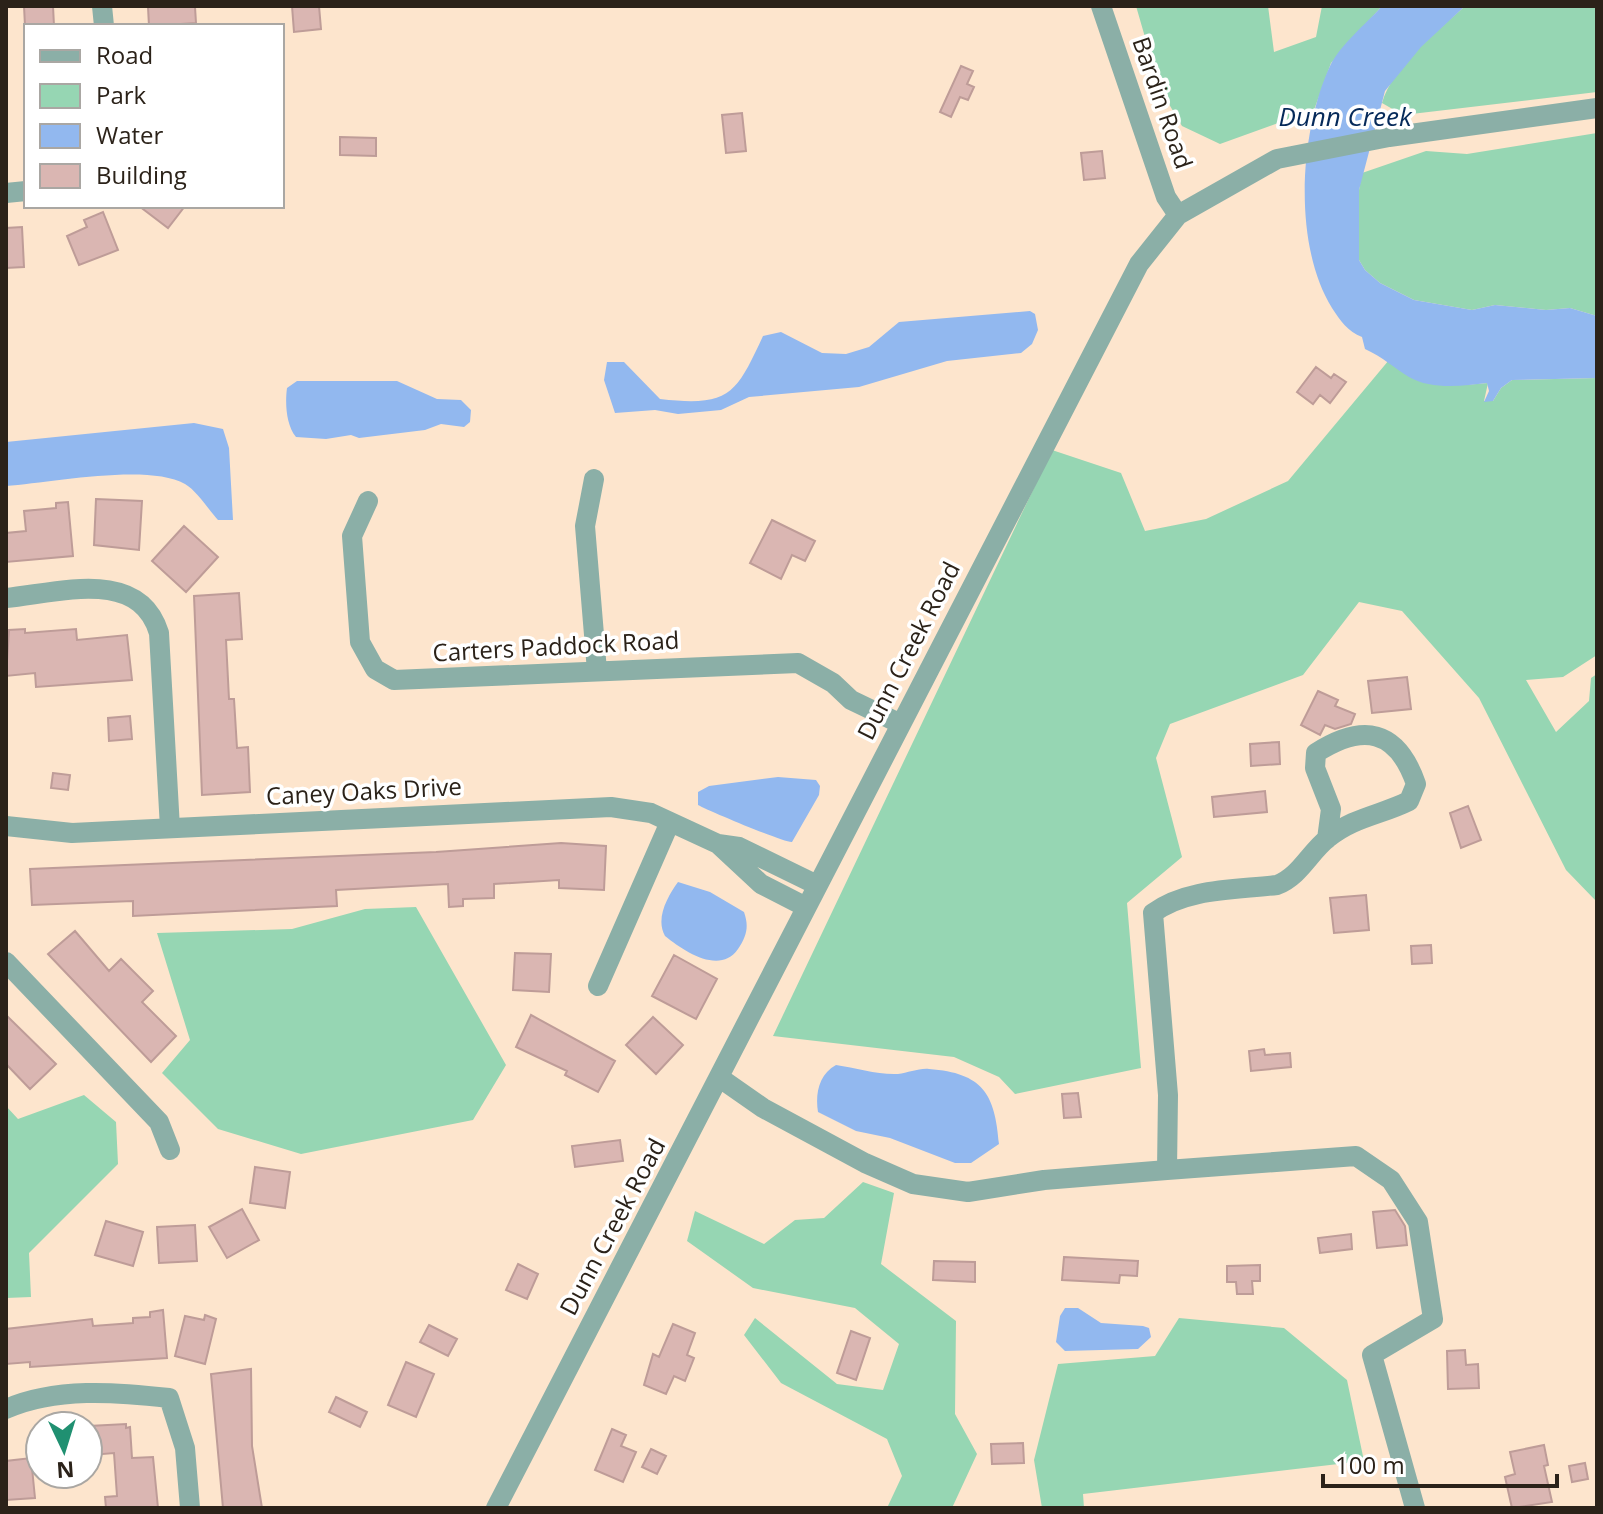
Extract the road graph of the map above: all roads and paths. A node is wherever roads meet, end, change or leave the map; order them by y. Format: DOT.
graph roads {
  1 [pos="1101,6"];
  2 [pos="1597,108"];
  3 [pos="1178,215"];
  4 [pos="594,479"];
  5 [pos="368,501"];
  6 [pos="6,598"];
  7 [pos="597,671"];
  8 [pos="901,724"];
  9 [pos="670,822"];
  10 [pos="6,826"];
  11 [pos="170,828"];
  12 [pos="1327,839"];
  13 [pos="718,844"];
  14 [pos="817,885"];
  15 [pos="806,907"];
  16 [pos="6,962"];
  17 [pos="598,986"];
  18 [pos="720,1078"];
  19 [pos="170,1150"];
  20 [pos="1167,1170"];
  21 [pos="6,1409"];
  22 [pos="190,1508"];
  23 [pos="496,1508"];
  24 [pos="1415,1508"];
  1 -- 3 [label="street, Bardin Road"];
  2 -- 3 [label="street, Dunn Creek Road"];
  3 -- 8 [label="street, Dunn Creek Road"];
  4 -- 7 [label="street"];
  5 -- 7 [label="street, Carters Paddock Road"];
  6 -- 11 [label="street"];
  7 -- 8 [label="street, Carters Paddock Road"];
  8 -- 14 [label="street, Dunn Creek Road"];
  9 -- 11 [label="street, Caney Oaks Drive"];
  9 -- 13 [label="street, Caney Oaks Drive"];
  9 -- 17 [label="street"];
  10 -- 11 [label="street, Caney Oaks Drive"];
  12 -- 12 [label="street"];
  12 -- 20 [label="street"];
  13 -- 14 [label="street, Caney Oaks Drive"];
  13 -- 15 [label="street, Caney Oaks Drive"];
  14 -- 15 [label="street, Dunn Creek Road"];
  15 -- 18 [label="street, Dunn Creek Road"];
  16 -- 19 [label="street"];
  18 -- 20 [label="street"];
  18 -- 23 [label="street, Dunn Creek Road"];
  20 -- 24 [label="street"];
  21 -- 22 [label="street"];
}
